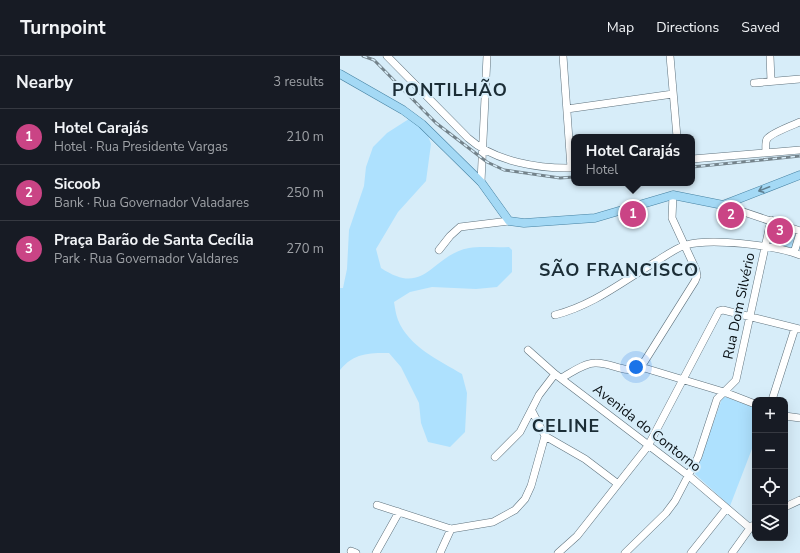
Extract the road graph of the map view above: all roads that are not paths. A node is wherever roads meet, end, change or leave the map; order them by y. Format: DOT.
graph roads {
  1 [pos="387,56"];
  2 [pos="487,56"];
  3 [pos="563,56"];
  4 [pos="670,56"];
  5 [pos="770,56"];
  6 [pos="340,74"];
  7 [pos="800,79"];
  8 [pos="771,81"];
  9 [pos="754,83"];
  10 [pos="673,94"];
  11 [pos="567,109"];
  12 [pos="800,122"];
  13 [pos="677,134"];
  14 [pos="482,149"];
  15 [pos="800,150"];
  16 [pos="766,153"];
  17 [pos="571,156"];
  18 [pos="695,159"];
  19 [pos="571,168"];
  20 [pos="800,175"];
  21 [pos="481,182"];
  22 [pos="673,195"];
  23 [pos="723,205"];
  24 [pos="771,220"];
  25 [pos="509,221"];
  26 [pos="800,232"];
  27 [pos="685,246"];
  28 [pos="766,246"];
  29 [pos="439,250"];
  30 [pos="797,254"];
  31 [pos="555,315"];
  32 [pos="749,317"];
  33 [pos="797,328"];
  34 [pos="528,350"];
  35 [pos="641,367"];
  36 [pos="558,376"];
  37 [pos="683,380"];
  38 [pos="724,392"];
  39 [pos="773,397"];
  40 [pos="752,403"];
  41 [pos="532,411"];
  42 [pos="788,416"];
  43 [pos="800,418"];
  44 [pos="545,436"];
  45 [pos="648,446"];
  46 [pos="495,457"];
  47 [pos="689,476"];
  48 [pos="618,484"];
  49 [pos="800,500"];
  50 [pos="377,505"];
  51 [pos="788,506"];
  52 [pos="726,509"];
  53 [pos="399,512"];
  54 [pos="752,525"];
  55 [pos="752,527"];
  56 [pos="451,529"];
  57 [pos="376,553"];
  58 [pos="440,553"];
  59 [pos="558,553"];
  60 [pos="624,553"];
  61 [pos="691,553"];
  62 [pos="732,553"];
  1 -- 14 [label="street"];
  2 -- 14 [label="street"];
  3 -- 11 [label="street"];
  4 -- 10 [label="street"];
  5 -- 8 [label="street"];
  6 -- 21 [label="main road"];
  7 -- 8 [label="street"];
  8 -- 9 [label="street"];
  10 -- 11 [label="street"];
  10 -- 13 [label="street"];
  11 -- 17 [label="street"];
  12 -- 16 [label="street"];
  14 -- 19 [label="street"];
  14 -- 21 [label="street"];
  15 -- 16 [label="street"];
  16 -- 18 [label="street"];
  20 -- 23 [label="main road, one-way"];
  21 -- 25 [label="main road"];
  22 -- 23 [label="main road"];
  22 -- 25 [label="main road"];
  22 -- 27 [label="street"];
  23 -- 24 [label="street"];
  24 -- 26 [label="street"];
  24 -- 28 [label="street, Rua Dom Silvério"];
  25 -- 29 [label="street"];
  26 -- 30 [label="street"];
  27 -- 28 [label="street"];
  27 -- 31 [label="street"];
  27 -- 35 [label="street"];
  28 -- 30 [label="street"];
  28 -- 32 [label="street, Rua Dom Silvério"];
  32 -- 33 [label="street"];
  32 -- 37 [label="street"];
  32 -- 38 [label="street, Rua Dom Silvério"];
  33 -- 39 [label="street"];
  34 -- 36 [label="street, Avenida do Contorno"];
  35 -- 36 [label="street"];
  35 -- 37 [label="street"];
  36 -- 41 [label="street"];
  36 -- 45 [label="street, Avenida do Contorno"];
  37 -- 38 [label="street"];
  37 -- 45 [label="street"];
  38 -- 40 [label="street"];
  38 -- 47 [label="street, Rua Dom Silvério"];
  41 -- 44 [label="street"];
  41 -- 46 [label="street"];
  42 -- 43 [label="street"];
  44 -- 48 [label="street"];
  44 -- 56 [label="street"];
  45 -- 47 [label="street, Avenida do Contorno"];
  45 -- 48 [label="street"];
  47 -- 52 [label="street, Avenida do Contorno"];
  47 -- 60 [label="street, Rua Dom Silvério"];
  48 -- 59 [label="street"];
  49 -- 51 [label="street"];
  50 -- 53 [label="street"];
  52 -- 54 [label="street, Avenida do Contorno"];
  52 -- 61 [label="street"];
  53 -- 56 [label="street"];
  53 -- 57 [label="street"];
  55 -- 62 [label="street"];
  56 -- 58 [label="street"];
}
